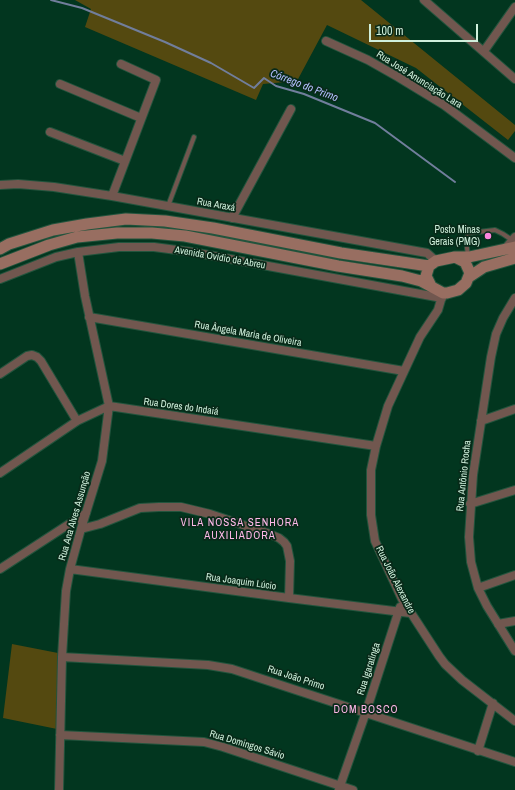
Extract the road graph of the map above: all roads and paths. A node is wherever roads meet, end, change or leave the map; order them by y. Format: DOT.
graph roads {
  1 [pos="424,0"];
  2 [pos="515,7"];
  3 [pos="326,41"];
  4 [pos="484,51"];
  5 [pos="121,64"];
  6 [pos="515,79"];
  7 [pos="60,84"];
  8 [pos="291,109"];
  9 [pos="141,118"];
  10 [pos="50,132"];
  11 [pos="194,137"];
  12 [pos="515,158"];
  13 [pos="125,161"];
  14 [pos="0,185"];
  15 [pos="112,196"];
  16 [pos="168,206"];
  17 [pos="232,218"];
  18 [pos="512,243"];
  19 [pos="0,249"];
  20 [pos="78,252"];
  21 [pos="455,257"];
  22 [pos="469,257"];
  23 [pos="515,258"];
  24 [pos="432,263"];
  25 [pos="0,264"];
  26 [pos="1,275"];
  27 [pos="469,277"];
  28 [pos="431,286"];
  29 [pos="442,295"];
  30 [pos="515,298"];
  31 [pos="89,317"];
  32 [pos="404,371"];
  33 [pos="0,374"];
  34 [pos="109,406"];
  35 [pos="515,409"];
  36 [pos="77,421"];
  37 [pos="481,421"];
  38 [pos="376,446"];
  39 [pos="0,473"];
  40 [pos="515,490"];
  41 [pos="470,504"];
  42 [pos="86,512"];
  43 [pos="81,528"];
  44 [pos="0,569"];
  45 [pos="70,569"];
  46 [pos="515,574"];
  47 [pos="478,588"];
  48 [pos="289,598"];
  49 [pos="402,599"];
  50 [pos="398,611"];
  51 [pos="410,613"];
  52 [pos="515,621"];
  53 [pos="498,624"];
  54 [pos="515,651"];
  55 [pos="62,657"];
  56 [pos="492,703"];
  57 [pos="366,712"];
  58 [pos="515,721"];
  59 [pos="60,735"];
  60 [pos="478,751"];
  61 [pos="515,762"];
  62 [pos="340,788"];
  63 [pos="59,790"];
  64 [pos="353,790"];
  1 -- 4 [label="street"];
  2 -- 4 [label="street"];
  3 -- 12 [label="street, Rua José Anunciação Lara"];
  4 -- 6 [label="street"];
  5 -- 9 [label="street"];
  7 -- 9 [label="street"];
  8 -- 17 [label="street"];
  9 -- 13 [label="street"];
  10 -- 13 [label="street"];
  11 -- 16 [label="lane"];
  13 -- 15 [label="street"];
  14 -- 15 [label="street, Rua Araxá"];
  15 -- 16 [label="street, Rua Araxá"];
  16 -- 17 [label="street, Rua Araxá"];
  17 -- 24 [label="street, Rua Araxá"];
  18 -- 22 [label="main road"];
  18 -- 22 [label="lane"];
  19 -- 24 [label="main road"];
  20 -- 26 [label="street, Avenida Ovídio de Abreu"];
  20 -- 29 [label="street, Avenida Ovídio de Abreu"];
  20 -- 31 [label="street, Rua Ana Alves Assunção"];
  21 -- 22 [label="main road"];
  21 -- 24 [label="main road"];
  21 -- 27 [label="main road"];
  23 -- 27 [label="main road"];
  24 -- 28 [label="main road"];
  25 -- 28 [label="main road, Avenida Ovídio de Abreu"];
  27 -- 29 [label="main road"];
  28 -- 29 [label="main road"];
  29 -- 32 [label="street, Rua João Alexandre"];
  30 -- 37 [label="street, Rua Antônio Rocha"];
  31 -- 32 [label="street, Rua Ângela Maria de Oliveira"];
  31 -- 34 [label="street, Rua Ana Alves Assunção"];
  32 -- 38 [label="street, Rua João Alexandre"];
  33 -- 36 [label="street"];
  34 -- 36 [label="street"];
  34 -- 38 [label="street, Rua Dores do Indaiá"];
  34 -- 42 [label="street, Rua Ana Alves Assunção"];
  35 -- 37 [label="street"];
  36 -- 39 [label="street"];
  37 -- 41 [label="street, Rua Antônio Rocha"];
  38 -- 49 [label="street, Rua João Alexandre"];
  40 -- 41 [label="street"];
  41 -- 47 [label="street, Rua Antônio Rocha"];
  42 -- 43 [label="street, Rua Ana Alves Assunção"];
  42 -- 44 [label="street"];
  43 -- 45 [label="street, Rua Ana Alves Assunção"];
  43 -- 48 [label="street"];
  45 -- 48 [label="street, Rua Joaquim Lúcio"];
  45 -- 55 [label="street, Rua Ana Alves Assunção"];
  46 -- 47 [label="street"];
  47 -- 53 [label="street, Rua Antônio Rocha"];
  48 -- 50 [label="street, Rua Joaquim Lúcio"];
  49 -- 50 [label="street, Rua Igaratinga"];
  49 -- 51 [label="street, Rua João Alexandre"];
  50 -- 51 [label="street, Rua Joaquim Lúcio"];
  50 -- 57 [label="street, Rua Igaratinga"];
  51 -- 56 [label="street, Rua João Alexandre"];
  52 -- 53 [label="street"];
  53 -- 54 [label="street, Rua Antônio Rocha"];
  55 -- 57 [label="street, Rua João Primo"];
  55 -- 59 [label="street, Rua Ana Alves Assunção"];
  56 -- 58 [label="street, Rua João Alexandre"];
  56 -- 60 [label="street"];
  57 -- 60 [label="street, Rua João Primo"];
  57 -- 62 [label="street, Rua Igaratinga"];
  59 -- 62 [label="street, Rua Domingos Sávio"];
  59 -- 63 [label="street, Rua Ana Alves Assunção"];
  60 -- 61 [label="street, Rua João Primo"];
  62 -- 64 [label="street, Rua Domingos Sávio"];
}
